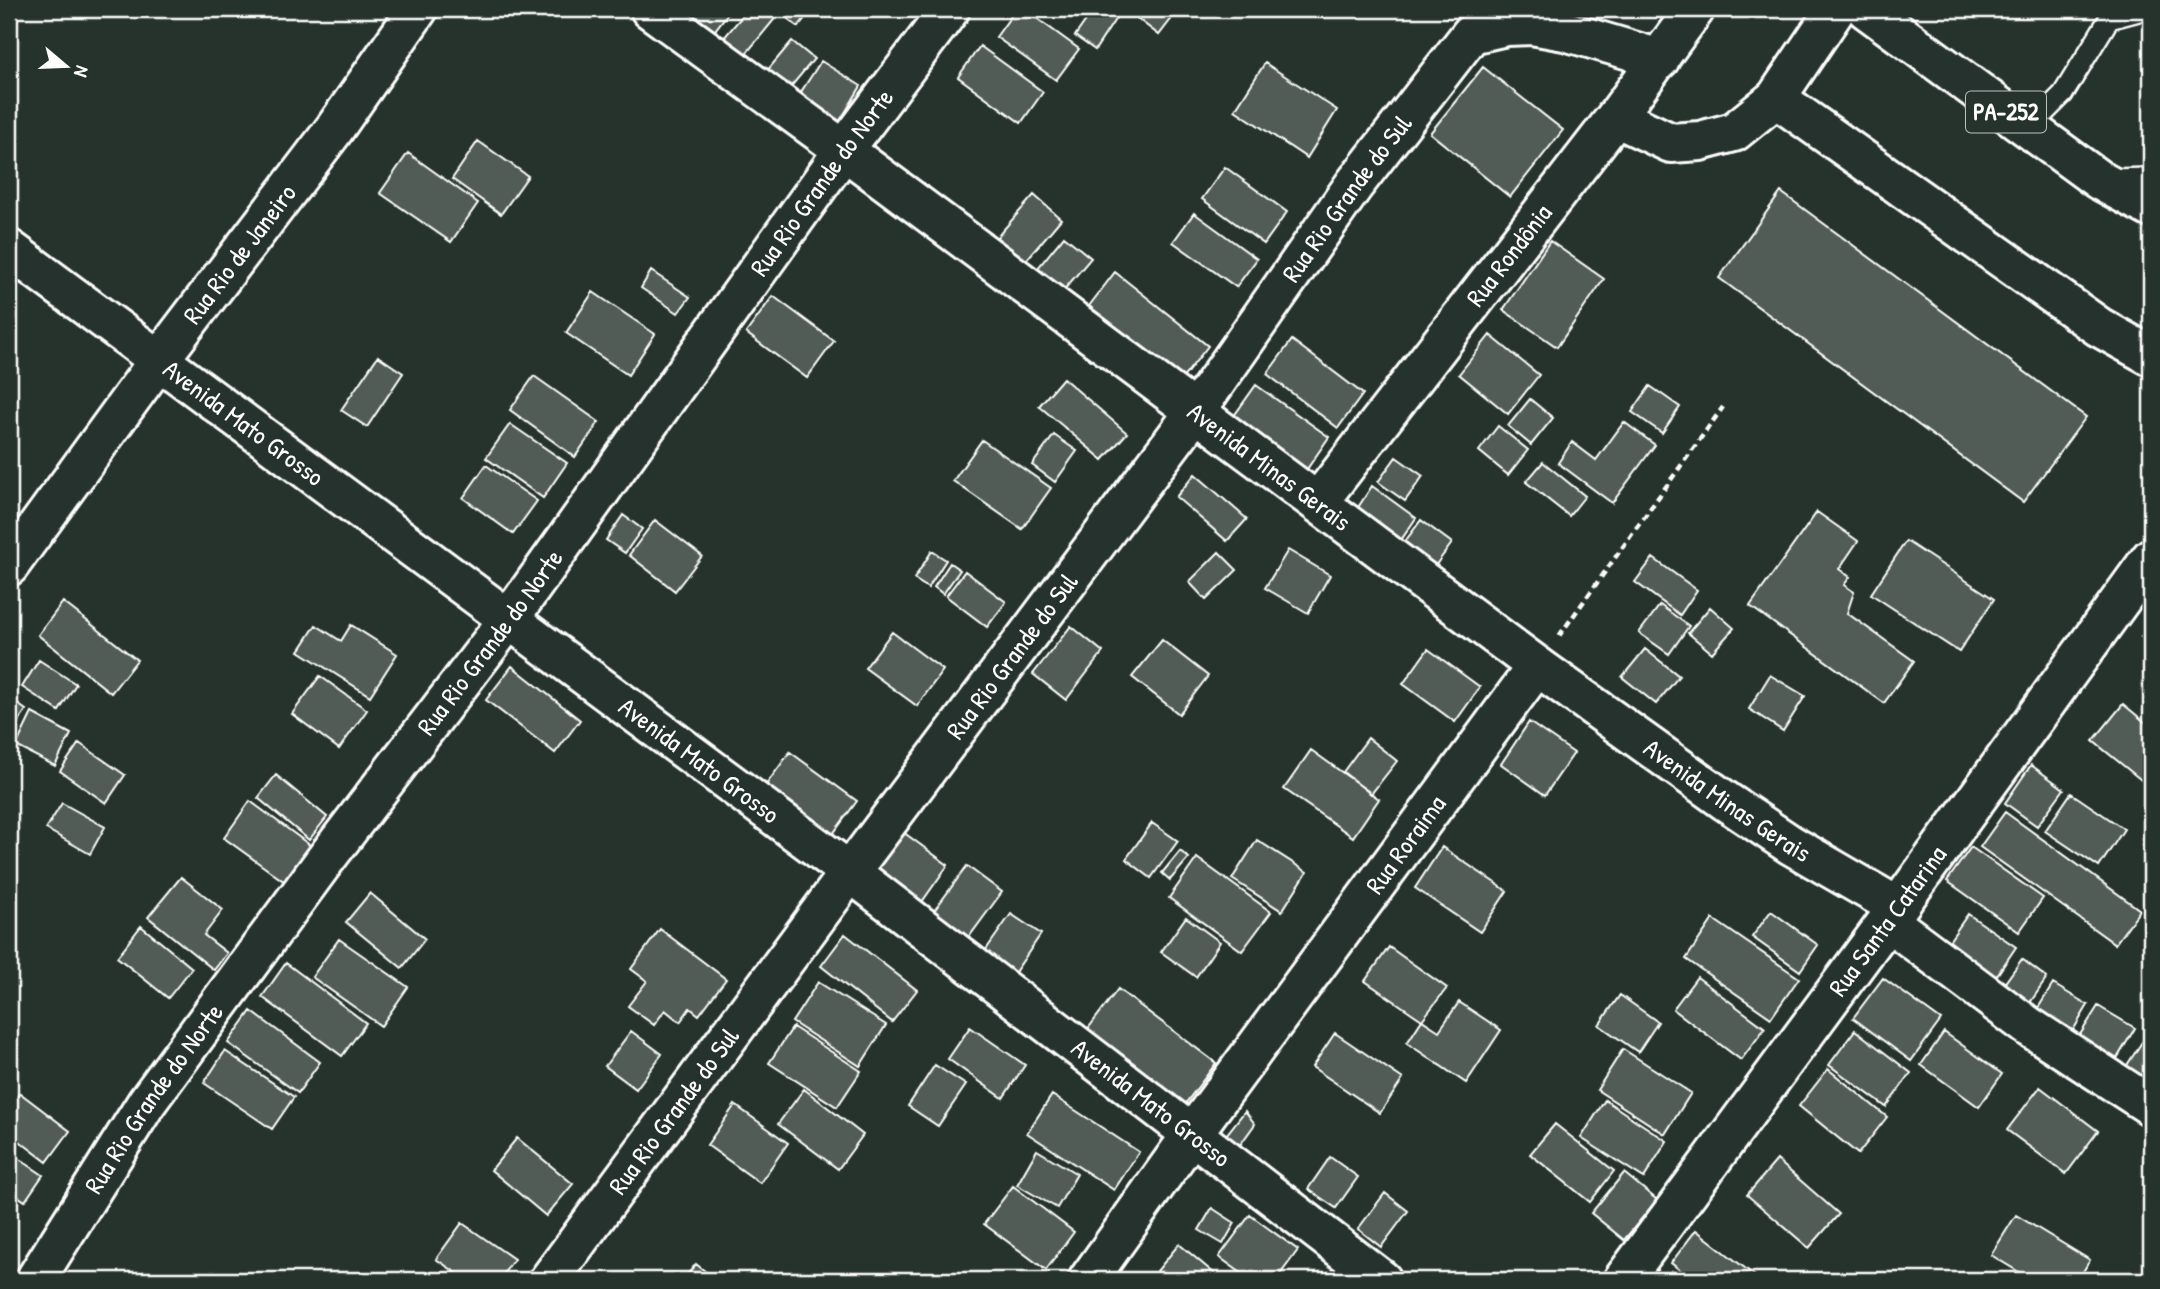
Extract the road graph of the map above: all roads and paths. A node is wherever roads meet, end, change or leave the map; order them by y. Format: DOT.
graph roads {
  1 [pos="418,9"];
  2 [pos="650,9"];
  3 [pos="950,9"];
  4 [pos="1695,9"];
  5 [pos="1836,9"];
  6 [pos="1866,9"];
  7 [pos="2146,9"];
  8 [pos="1660,59"];
  9 [pos="1776,98"];
  10 [pos="1616,117"];
  11 [pos="2028,129"];
  12 [pos="844,150"];
  13 [pos="2151,178"];
  14 [pos="2099,180"];
  15 [pos="2151,208"];
  16 [pos="9,249"];
  17 [pos="2151,356"];
  18 [pos="159,360"];
  19 [pos="1723,407"];
  20 [pos="1195,412"];
  21 [pos="1318,502"];
  22 [pos="2151,558"];
  23 [pos="9,566"];
  24 [pos="509,619"];
  25 [pos="1537,666"];
  26 [pos="850,872"];
  27 [pos="1893,914"];
  28 [pos="2151,1106"];
  29 [pos="1192,1134"];
  30 [pos="549,1278"];
  31 [pos="36,1280"];
  32 [pos="1088,1280"];
  33 [pos="1382,1280"];
  34 [pos="1623,1280"];
  1 -- 18 [label="main road, Rua Rio de Janeiro"];
  2 -- 12 [label="main road, Avenida Minas Gerais"];
  3 -- 12 [label="main road, Rua Rio Grande do Norte"];
  4 -- 8 [label="main road, Rua Rondônia"];
  5 -- 9 [label="main road"];
  6 -- 11 [label="main road, PA-252"];
  7 -- 11 [label="lane"];
  8 -- 10 [label="main road, Rua Rondônia"];
  8 -- 20 [label="main road, Rua Rio Grande do Sul"];
  9 -- 10 [label="main road"];
  9 -- 17 [label="main road"];
  10 -- 21 [label="main road, Rua Rondônia"];
  11 -- 14 [label="main road, PA-252"];
  12 -- 20 [label="main road, Avenida Minas Gerais"];
  12 -- 24 [label="main road, Rua Rio Grande do Norte"];
  13 -- 14 [label="lane"];
  14 -- 15 [label="main road, PA-252"];
  16 -- 18 [label="main road, Avenida Mato Grosso"];
  18 -- 23 [label="main road, Rua Rio de Janeiro"];
  18 -- 24 [label="main road, Avenida Mato Grosso"];
  19 -- 25 [label="path"];
  20 -- 21 [label="main road, Avenida Minas Gerais"];
  20 -- 26 [label="main road, Rua Rio Grande do Sul"];
  21 -- 25 [label="main road, Avenida Minas Gerais"];
  22 -- 27 [label="main road, Rua Santa Catarina"];
  24 -- 26 [label="main road, Avenida Mato Grosso"];
  24 -- 31 [label="main road, Rua Rio Grande do Norte"];
  25 -- 27 [label="main road, Avenida Minas Gerais"];
  25 -- 29 [label="main road, Rua Roraima"];
  26 -- 29 [label="main road, Avenida Mato Grosso"];
  26 -- 30 [label="main road, Rua Rio Grande do Sul"];
  27 -- 28 [label="main road, Avenida Minas Gerais"];
  27 -- 34 [label="main road, Rua Santa Catarina"];
  29 -- 32 [label="main road, Rua Roraima"];
  29 -- 33 [label="main road, Avenida Mato Grosso"];
}
